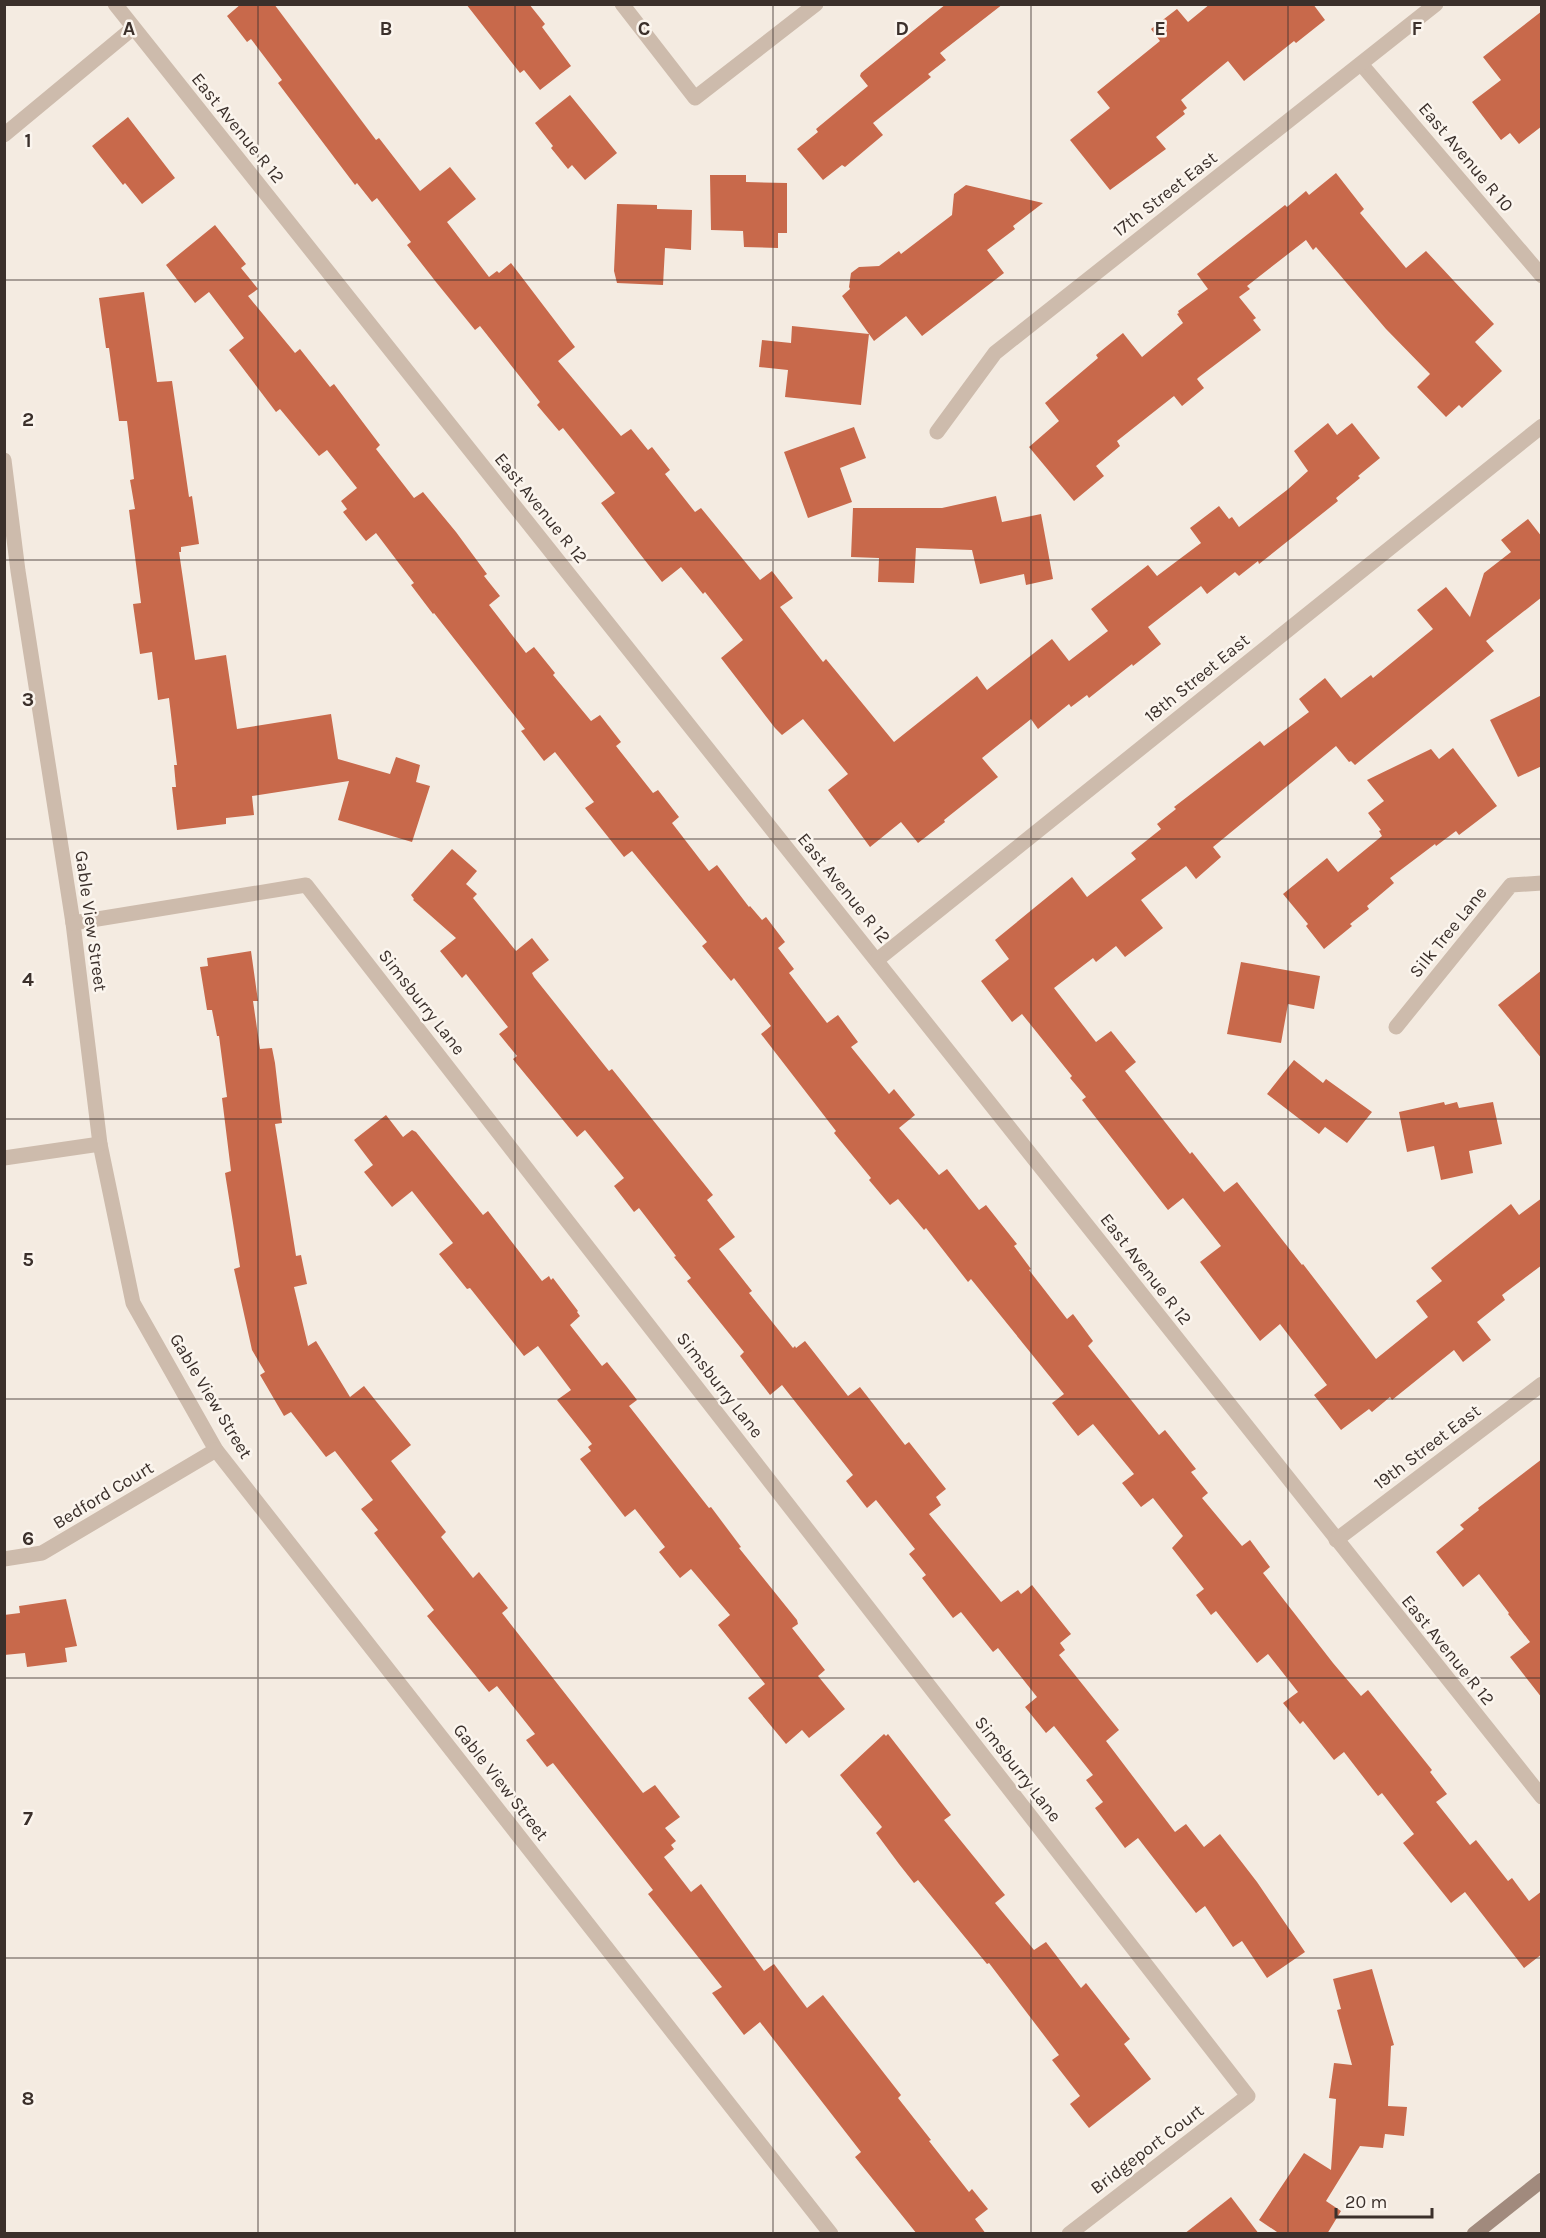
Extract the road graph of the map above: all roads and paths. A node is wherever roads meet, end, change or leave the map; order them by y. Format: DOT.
graph roads {
  1 [pos="116,4"];
  2 [pos="622,4"];
  3 [pos="816,4"];
  4 [pos="1436,4"];
  5 [pos="134,27"];
  6 [pos="1361,64"];
  7 [pos="4,135"];
  8 [pos="1542,276"];
  9 [pos="1542,426"];
  10 [pos="937,432"];
  11 [pos="4,460"];
  12 [pos="11,572"];
  13 [pos="1542,883"];
  14 [pos="73,923"];
  15 [pos="877,960"];
  16 [pos="1396,1027"];
  17 [pos="100,1144"];
  18 [pos="4,1158"];
  19 [pos="1542,1384"];
  20 [pos="216,1450"];
  21 [pos="1336,1540"];
  22 [pos="4,1559"];
  23 [pos="1542,1797"];
  24 [pos="1248,2096"];
  25 [pos="1542,2180"];
  26 [pos="831,2234"];
  27 [pos="1069,2234"];
  28 [pos="1474,2234"];
  1 -- 5 [label="street, East Avenue R 12"];
  2 -- 3 [label="street"];
  4 -- 6 [label="street, 17th Street East"];
  5 -- 7 [label="street"];
  5 -- 15 [label="street, East Avenue R 12"];
  6 -- 8 [label="street, East Avenue R 10"];
  6 -- 10 [label="street, 17th Street East"];
  9 -- 15 [label="street, 18th Street East"];
  11 -- 12 [label="street, Gable View Street"];
  12 -- 14 [label="street, Gable View Street"];
  13 -- 16 [label="street, Silk Tree Lane"];
  14 -- 17 [label="street, Gable View Street"];
  14 -- 24 [label="street, Simsburry Lane"];
  15 -- 21 [label="street, East Avenue R 12"];
  17 -- 18 [label="street"];
  17 -- 20 [label="street, Gable View Street"];
  19 -- 21 [label="street, 19th Street East"];
  20 -- 22 [label="street, Bedford Court"];
  20 -- 26 [label="street, Gable View Street"];
  21 -- 23 [label="street, East Avenue R 12"];
  24 -- 27 [label="street, Bridgeport Court"];
  25 -- 28 [label="street"];
}
